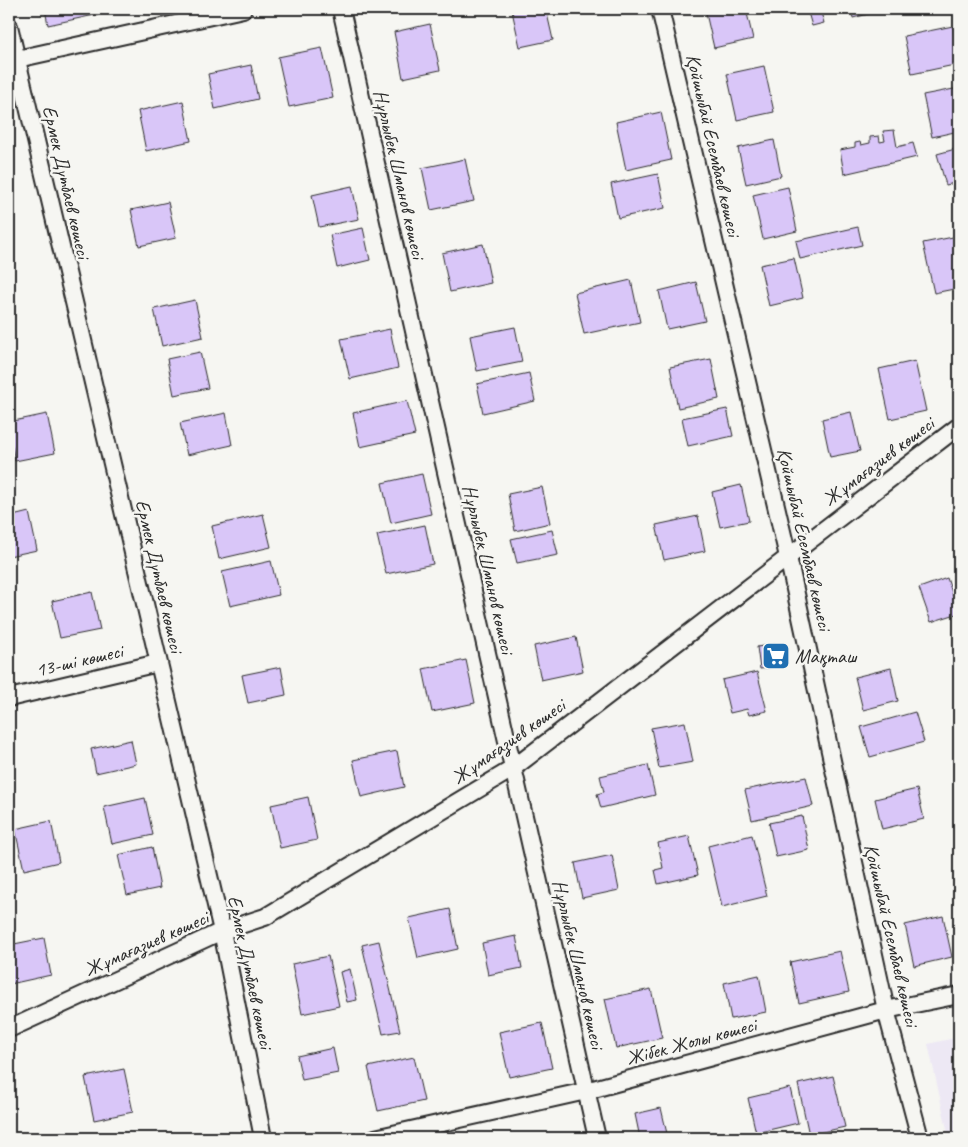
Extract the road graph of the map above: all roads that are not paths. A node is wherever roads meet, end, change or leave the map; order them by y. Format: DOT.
graph roads {
  1 [pos="243,9"];
  2 [pos="341,9"];
  3 [pos="660,9"];
  4 [pos="9,26"];
  5 [pos="17,59"];
  6 [pos="959,426"];
  7 [pos="788,557"];
  8 [pos="158,663"];
  9 [pos="9,698"];
  10 [pos="512,769"];
  11 [pos="222,932"];
  12 [pos="959,995"];
  13 [pos="886,1010"];
  14 [pos="9,1029"];
  15 [pos="586,1091"];
  16 [pos="263,1138"];
  17 [pos="374,1138"];
  18 [pos="597,1138"];
  19 [pos="920,1138"];
  1 -- 5 [label="street"];
  2 -- 10 [label="street, Нұрлыбек Шманов көшесі"];
  3 -- 7 [label="street, Қойшыбай Есембаев көшесі"];
  4 -- 5 [label="street, Ермек Дүтбаев көшесi"];
  5 -- 8 [label="street, Ермек Дүтбаев көшесi"];
  6 -- 7 [label="street, Жұмағазиев көшесі"];
  7 -- 10 [label="street, Жұмағазиев көшесі"];
  7 -- 13 [label="street, Қойшыбай Есембаев көшесі"];
  8 -- 9 [label="street, 13-ші көшесi"];
  8 -- 11 [label="street, Ермек Дүтбаев көшесi"];
  10 -- 11 [label="street, Жұмағазиев көшесі"];
  10 -- 15 [label="street, Нұрлыбек Шманов көшесі"];
  11 -- 14 [label="street, Жұмағазиев көшесі"];
  11 -- 16 [label="street, Ермек Дүтбаев көшесi"];
  12 -- 13 [label="street, Жібек Жолы көшесі"];
  13 -- 15 [label="street, Жібек Жолы көшесі"];
  13 -- 19 [label="street, Қойшыбай Есембаев көшесі"];
  15 -- 17 [label="street, Жібек Жолы көшесі"];
  15 -- 18 [label="street, Нұрлыбек Шманов көшесі"];
}
